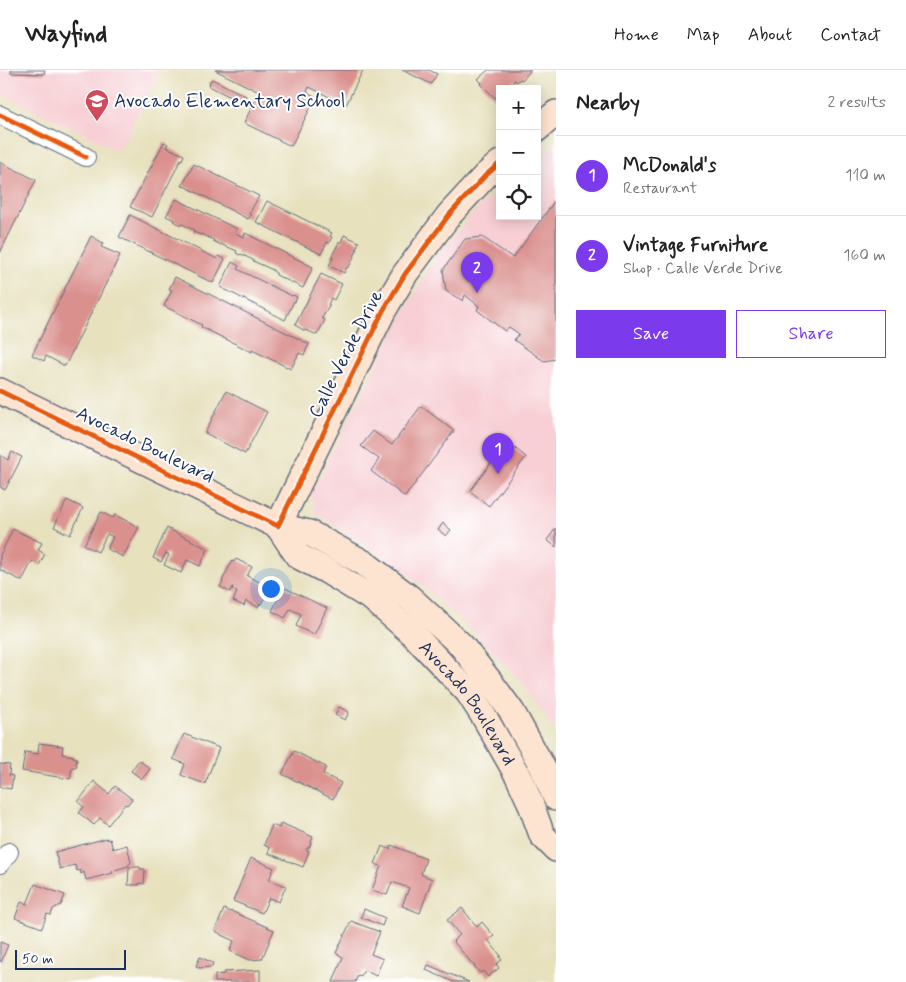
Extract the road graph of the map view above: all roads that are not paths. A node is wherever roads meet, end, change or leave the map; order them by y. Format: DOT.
graph roads {
  1 [pos="556,113"];
  2 [pos="0,115"];
  3 [pos="541,126"];
  4 [pos="86,157"];
  5 [pos="496,166"];
  6 [pos="0,390"];
  7 [pos="278,526"];
  8 [pos="394,618"];
  9 [pos="489,680"];
  10 [pos="486,720"];
  11 [pos="554,792"];
  12 [pos="556,849"];
  1 -- 3 [label="main road"];
  2 -- 4 [label="street"];
  5 -- 7 [label="main road, Calle Verde Drive"];
  6 -- 7 [label="main road, Avocado Boulevard"];
  7 -- 8 [label="main road, Avocado Boulevard"];
  7 -- 9 [label="main road, Avocado Boulevard"];
  8 -- 9 [label="main road"];
  8 -- 10 [label="main road, Avocado Boulevard"];
  9 -- 11 [label="main road, Avocado Boulevard"];
  10 -- 11 [label="main road"];
  10 -- 12 [label="main road, Avocado Boulevard"];
}
